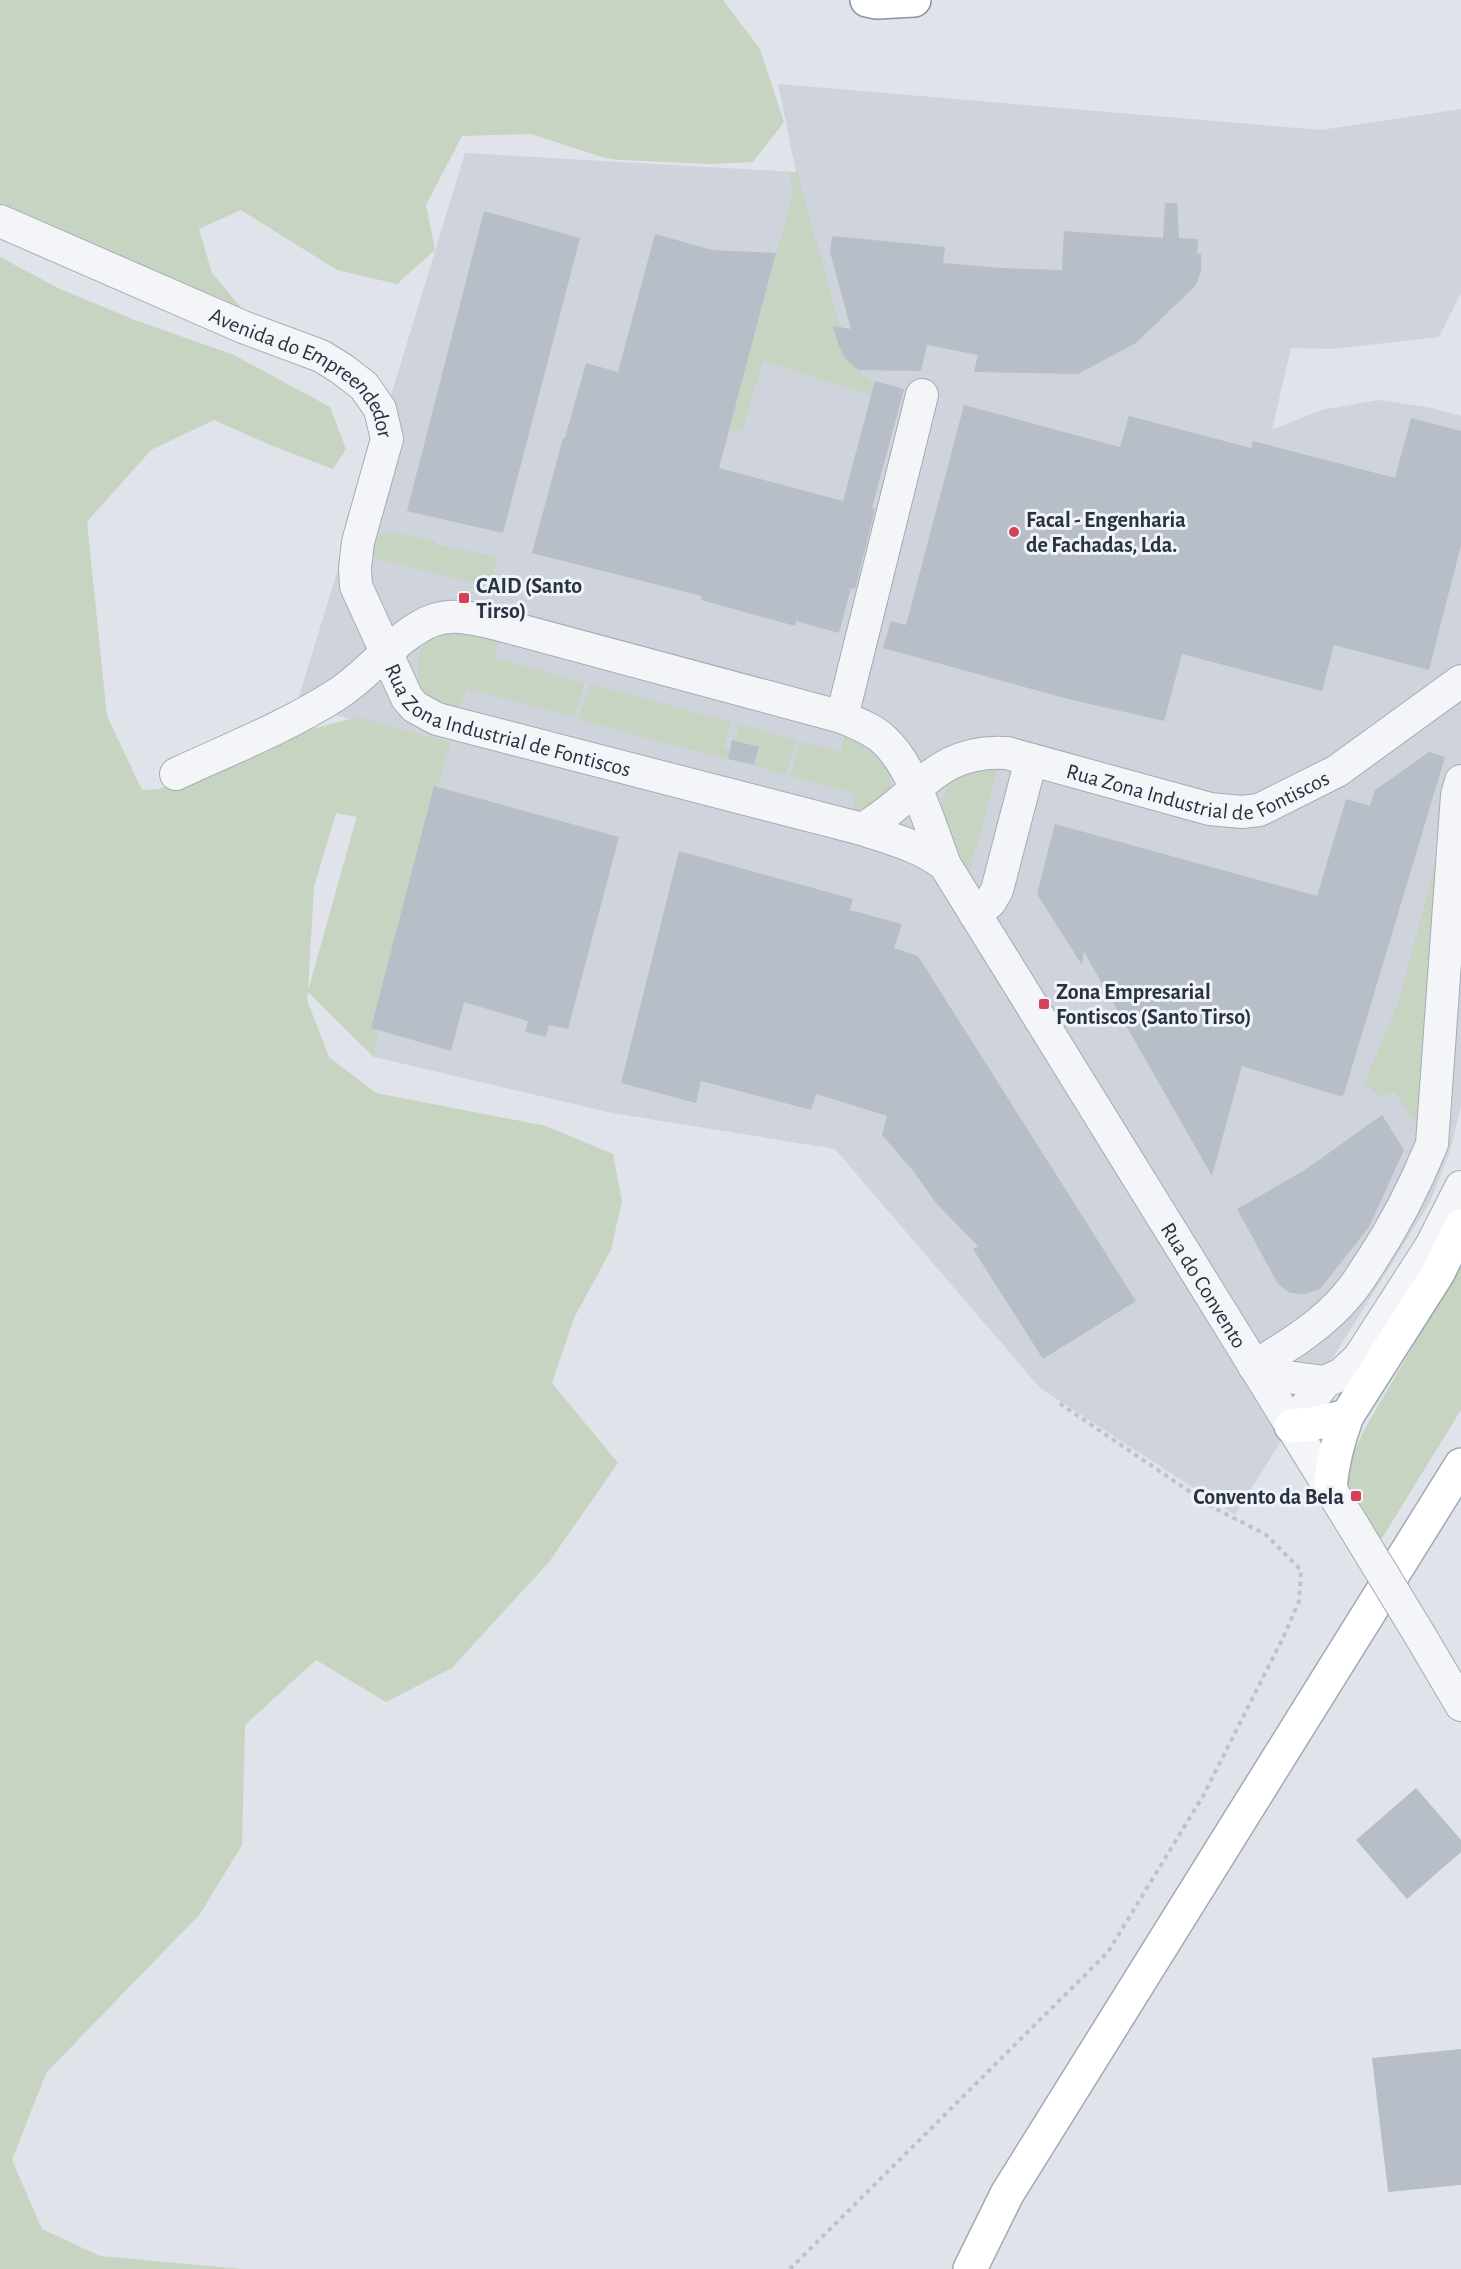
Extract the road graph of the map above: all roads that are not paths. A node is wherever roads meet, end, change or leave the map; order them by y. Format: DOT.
graph roads {
  1 [pos="867,0"];
  2 [pos="914,0"];
  3 [pos="0,221"];
  4 [pos="922,395"];
  5 [pos="386,655"];
  6 [pos="1461,681"];
  7 [pos="842,717"];
  8 [pos="1031,760"];
  9 [pos="176,774"];
  10 [pos="1461,782"];
  11 [pos="915,788"];
  12 [pos="862,829"];
  13 [pos="945,865"];
  14 [pos="975,914"];
  15 [pos="1461,1187"];
  16 [pos="1461,1226"];
  17 [pos="1254,1366"];
  18 [pos="1325,1382"];
  19 [pos="1347,1416"];
  20 [pos="1291,1426"];
  21 [pos="1461,1465"];
  22 [pos="1330,1489"];
  23 [pos="1461,1703"];
  24 [pos="970,2269"];
  1 -- 2 [label="main road"];
  3 -- 5 [label="street, Avenida do Empreendedor"];
  4 -- 7 [label="street"];
  5 -- 7 [label="street, Rua Zona Industrial de Fontiscos"];
  5 -- 9 [label="street"];
  5 -- 12 [label="street, Rua Zona Industrial de Fontiscos"];
  6 -- 8 [label="street, Rua Zona Industrial de Fontiscos"];
  7 -- 11 [label="street, Rua Zona Industrial de Fontiscos"];
  8 -- 11 [label="street, Rua Zona Industrial de Fontiscos"];
  8 -- 14 [label="street"];
  10 -- 17 [label="street"];
  11 -- 12 [label="street, Rua Zona Industrial de Fontiscos"];
  11 -- 13 [label="street, Rua Zona Industrial de Fontiscos"];
  12 -- 13 [label="street, Rua Zona Industrial de Fontiscos"];
  13 -- 14 [label="street, Rua do Convento"];
  14 -- 17 [label="street, Rua do Convento"];
  15 -- 18 [label="street"];
  16 -- 19 [label="main road"];
  17 -- 18 [label="street"];
  17 -- 20 [label="street, Rua do Convento"];
  18 -- 20 [label="street"];
  19 -- 20 [label="main road"];
  19 -- 22 [label="main road"];
  20 -- 22 [label="street, Rua do Convento"];
  21 -- 24 [label="main road"];
  22 -- 23 [label="street, Rua do Convento, bridge"];
}
